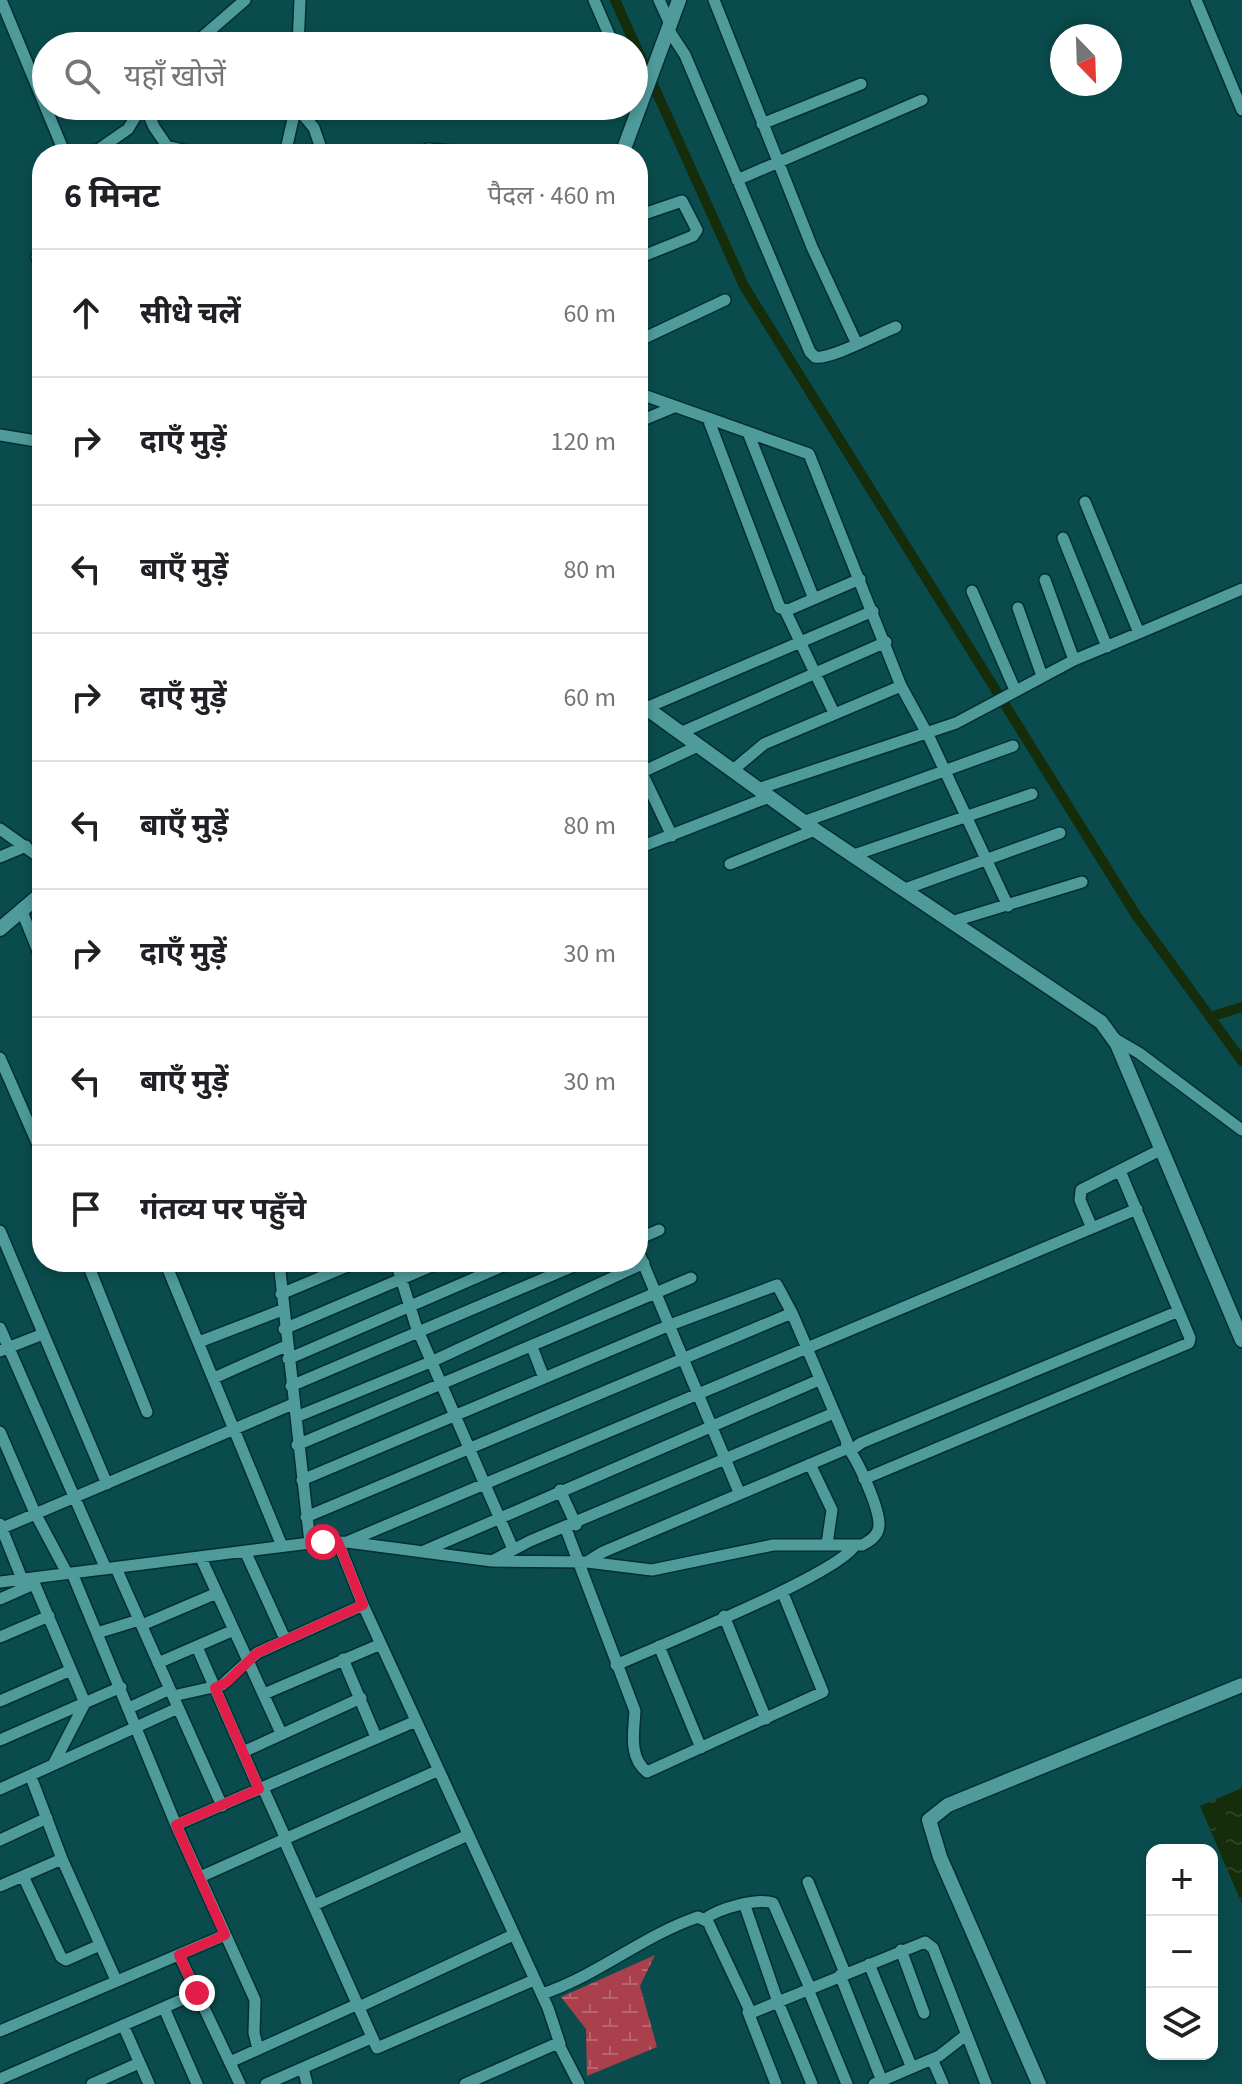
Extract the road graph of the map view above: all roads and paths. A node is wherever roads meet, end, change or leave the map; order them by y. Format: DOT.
graph roads {
  1 [pos="1,0"];
  2 [pos="245,0"];
  3 [pos="300,0"];
  4 [pos="594,0"];
  5 [pos="659,0"];
  6 [pos="679,0"];
  7 [pos="714,0"];
  8 [pos="1196,0"];
  9 [pos="669,26"];
  10 [pos="208,32"];
  11 [pos="299,32"];
  12 [pos="608,32"];
  13 [pos="32,75"];
  14 [pos="648,79"];
  15 [pos="861,84"];
  16 [pos="922,100"];
  17 [pos="1242,110"];
  18 [pos="51,120"];
  19 [pos="134,120"];
  20 [pos="151,120"];
  21 [pos="293,120"];
  22 [pos="307,120"];
  23 [pos="633,120"];
  24 [pos="762,124"];
  25 [pos="61,144"];
  26 [pos="106,144"];
  27 [pos="166,144"];
  28 [pos="287,144"];
  29 [pos="320,144"];
  30 [pos="625,144"];
  31 [pos="777,161"];
  32 [pos="737,180"];
  33 [pos="648,213"];
  34 [pos="648,254"];
  35 [pos="725,300"];
  36 [pos="896,327"];
  37 [pos="648,336"];
  38 [pos="856,342"];
  39 [pos="648,397"];
  40 [pos="674,407"];
  41 [pos="648,418"];
  42 [pos="709,421"];
  43 [pos="0,435"];
  44 [pos="749,435"];
  45 [pos="32,440"];
  46 [pos="1085,502"];
  47 [pos="1063,538"];
  48 [pos="860,579"];
  49 [pos="1045,580"];
  50 [pos="1242,589"];
  51 [pos="972,591"];
  52 [pos="814,599"];
  53 [pos="1018,608"];
  54 [pos="785,610"];
  55 [pos="873,611"];
  56 [pos="1139,633"];
  57 [pos="802,641"];
  58 [pos="886,642"];
  59 [pos="1107,647"];
  60 [pos="1074,660"];
  61 [pos="817,673"];
  62 [pos="1042,676"];
  63 [pos="901,686"];
  64 [pos="1015,690"];
  65 [pos="648,703"];
  66 [pos="648,709"];
  67 [pos="834,713"];
  68 [pos="924,731"];
  69 [pos="680,733"];
  70 [pos="698,746"];
  71 [pos="1013,746"];
  72 [pos="648,770"];
  73 [pos="733,770"];
  74 [pos="944,770"];
  75 [pos="648,790"];
  76 [pos="764,793"];
  77 [pos="1032,794"];
  78 [pos="966,816"];
  79 [pos="809,826"];
  80 [pos="0,829"];
  81 [pos="1060,833"];
  82 [pos="672,836"];
  83 [pos="648,844"];
  84 [pos="26,846"];
  85 [pos="32,851"];
  86 [pos="854,855"];
  87 [pos="0,857"];
  88 [pos="986,857"];
  89 [pos="730,864"];
  90 [pos="1082,882"];
  91 [pos="905,889"];
  92 [pos="32,901"];
  93 [pos="1008,906"];
  94 [pos="21,909"];
  95 [pos="951,922"];
  96 [pos="0,929"];
  97 [pos="32,936"];
  98 [pos="1115,1039"];
  99 [pos="0,1058"];
  100 [pos="1242,1130"];
  101 [pos="32,1131"];
  102 [pos="1162,1149"];
  103 [pos="1120,1171"];
  104 [pos="1137,1209"];
  105 [pos="1092,1228"];
  106 [pos="659,1230"];
  107 [pos="0,1231"];
  108 [pos="648,1235"];
  109 [pos="91,1272"];
  110 [pos="169,1272"];
  111 [pos="280,1272"];
  112 [pos="333,1272"];
  113 [pos="400,1272"];
  114 [pos="418,1272"];
  115 [pos="489,1272"];
  116 [pos="560,1272"];
  117 [pos="625,1272"];
  118 [pos="647,1272"];
  119 [pos="691,1278"];
  120 [pos="402,1279"];
  121 [pos="281,1294"];
  122 [pos="656,1294"];
  123 [pos="410,1306"];
  124 [pos="282,1310"];
  125 [pos="1179,1311"];
  126 [pos="792,1313"];
  127 [pos="670,1325"];
  128 [pos="0,1328"];
  129 [pos="284,1329"];
  130 [pos="419,1332"];
  131 [pos="43,1334"];
  132 [pos="1242,1340"];
  133 [pos="199,1342"];
  134 [pos="532,1347"];
  135 [pos="807,1348"];
  136 [pos="4,1350"];
  137 [pos="287,1352"];
  138 [pos="684,1357"];
  139 [pos="433,1361"];
  140 [pos="214,1378"];
  141 [pos="544,1378"];
  142 [pos="819,1380"];
  143 [pos="443,1385"];
  144 [pos="291,1386"];
  145 [pos="700,1392"];
  146 [pos="293,1404"];
  147 [pos="147,1412"];
  148 [pos="834,1413"];
  149 [pos="296,1417"];
  150 [pos="456,1418"];
  151 [pos="713,1424"];
  152 [pos="233,1430"];
  153 [pos="0,1432"];
  154 [pos="297,1445"];
  155 [pos="469,1449"];
  156 [pos="849,1449"];
  157 [pos="726,1459"];
  158 [pos="810,1464"];
  159 [pos="864,1479"];
  160 [pos="302,1480"];
  161 [pos="107,1484"];
  162 [pos="484,1484"];
  163 [pos="560,1490"];
  164 [pos="739,1492"];
  165 [pos="75,1496"];
  166 [pos="35,1513"];
  167 [pos="498,1516"];
  168 [pos="306,1517"];
  169 [pos="1,1527"];
  170 [pos="571,1527"];
  171 [pos="342,1542"];
  172 [pos="310,1543"];
  173 [pos="827,1544"];
  174 [pos="855,1545"];
  175 [pos="282,1546"];
  176 [pos="513,1549"];
  177 [pos="245,1551"];
  178 [pos="424,1551"];
  179 [pos="201,1558"];
  180 [pos="492,1561"];
  181 [pos="583,1562"];
  182 [pos="111,1569"];
  183 [pos="70,1573"];
  184 [pos="29,1581"];
  185 [pos="0,1582"];
  186 [pos="782,1591"];
  187 [pos="217,1593"];
  188 [pos="0,1599"];
  189 [pos="363,1605"];
  190 [pos="49,1616"];
  191 [pos="724,1616"];
  192 [pos="140,1622"];
  193 [pos="234,1630"];
  194 [pos="97,1633"];
  195 [pos="0,1637"];
  196 [pos="285,1639"];
  197 [pos="381,1644"];
  198 [pos="659,1646"];
  199 [pos="197,1647"];
  200 [pos="247,1659"];
  201 [pos="343,1659"];
  202 [pos="158,1663"];
  203 [pos="616,1665"];
  204 [pos="71,1670"];
  205 [pos="1242,1685"];
  206 [pos="121,1687"];
  207 [pos="215,1688"];
  208 [pos="171,1692"];
  209 [pos="264,1694"];
  210 [pos="361,1698"];
  211 [pos="0,1701"];
  212 [pos="85,1703"];
  213 [pos="129,1708"];
  214 [pos="178,1708"];
  215 [pos="766,1719"];
  216 [pos="416,1721"];
  217 [pos="136,1728"];
  218 [pos="281,1733"];
  219 [pos="376,1737"];
  220 [pos="0,1740"];
  221 [pos="701,1748"];
  222 [pos="243,1752"];
  223 [pos="54,1763"];
  224 [pos="439,1770"];
  225 [pos="31,1777"];
  226 [pos="0,1789"];
  227 [pos="261,1789"];
  228 [pos="222,1806"];
  229 [pos="47,1818"];
  230 [pos="176,1825"];
  231 [pos="468,1835"];
  232 [pos="285,1839"];
  233 [pos="0,1840"];
  234 [pos="62,1859"];
  235 [pos="23,1876"];
  236 [pos="200,1877"];
  237 [pos="808,1882"];
  238 [pos="0,1886"];
  239 [pos="314,1905"];
  240 [pos="745,1906"];
  241 [pos="705,1919"];
  242 [pos="225,1935"];
  243 [pos="513,1935"];
  244 [pos="100,1945"];
  245 [pos="901,1950"];
  246 [pos="179,1955"];
  247 [pos="869,1964"];
  248 [pos="843,1974"];
  249 [pos="116,1980"];
  250 [pos="534,1980"];
  251 [pos="809,1989"];
  252 [pos="197,1993"];
  253 [pos="542,1994"];
  254 [pos="778,2002"];
  255 [pos="359,2006"];
  256 [pos="164,2008"];
  257 [pos="748,2012"];
  258 [pos="924,2013"];
  259 [pos="123,2025"];
  260 [pos="0,2031"];
  261 [pos="966,2035"];
  262 [pos="371,2038"];
  263 [pos="560,2044"];
  264 [pos="258,2049"];
  265 [pos="932,2059"];
  266 [pos="230,2062"];
  267 [pos="139,2063"];
  268 [pos="303,2068"];
  269 [pos="912,2068"];
  270 [pos="898,2079"];
  271 [pos="4,2080"];
  272 [pos="878,2082"];
  273 [pos="98,2083"];
  274 [pos="149,2084"];
  275 [pos="197,2084"];
  276 [pos="240,2084"];
  277 [pos="266,2084"];
  278 [pos="307,2084"];
  279 [pos="465,2084"];
  280 [pos="579,2084"];
  281 [pos="776,2084"];
  282 [pos="812,2084"];
  283 [pos="847,2084"];
  284 [pos="943,2084"];
  285 [pos="986,2084"];
  286 [pos="1039,2084"];
  1 -- 13 [label="street"];
  2 -- 10 [label="street"];
  3 -- 11 [label="street"];
  4 -- 12 [label="street"];
  5 -- 9 [label="street"];
  6 -- 9 [label="street"];
  7 -- 24 [label="street"];
  8 -- 17 [label="street"];
  9 -- 14 [label="street"];
  9 -- 32 [label="street"];
  15 -- 24 [label="street"];
  16 -- 31 [label="street"];
  18 -- 25 [label="street"];
  19 -- 26 [label="street"];
  20 -- 27 [label="street"];
  21 -- 28 [label="street"];
  22 -- 29 [label="street"];
  23 -- 30 [label="street"];
  24 -- 31 [label="street"];
  31 -- 32 [label="street"];
  31 -- 38 [label="street"];
  32 -- 38 [label="street"];
  33 -- 34 [label="street"];
  35 -- 37 [label="street"];
  36 -- 38 [label="street"];
  39 -- 40 [label="street"];
  40 -- 41 [label="street"];
  40 -- 42 [label="street"];
  42 -- 44 [label="street"];
  42 -- 54 [label="street"];
  43 -- 45 [label="street"];
  44 -- 48 [label="street"];
  44 -- 52 [label="street"];
  46 -- 56 [label="street"];
  47 -- 59 [label="street"];
  48 -- 52 [label="street"];
  48 -- 55 [label="street"];
  49 -- 60 [label="street"];
  50 -- 56 [label="street"];
  51 -- 64 [label="street"];
  52 -- 54 [label="street"];
  53 -- 62 [label="street"];
  54 -- 57 [label="street"];
  55 -- 57 [label="street"];
  55 -- 58 [label="street"];
  56 -- 59 [label="street"];
  57 -- 61 [label="street"];
  57 -- 65 [label="street"];
  58 -- 61 [label="street"];
  58 -- 63 [label="street"];
  59 -- 60 [label="street"];
  60 -- 62 [label="street"];
  61 -- 67 [label="street"];
  61 -- 69 [label="street"];
  62 -- 64 [label="street"];
  63 -- 67 [label="street"];
  63 -- 68 [label="street"];
  64 -- 68 [label="street"];
  66 -- 69 [label="street"];
  67 -- 73 [label="street"];
  68 -- 74 [label="street"];
  68 -- 76 [label="street"];
  69 -- 70 [label="street"];
  70 -- 72 [label="street"];
  70 -- 73 [label="street"];
  71 -- 74 [label="street"];
  73 -- 76 [label="street"];
  74 -- 78 [label="street"];
  74 -- 79 [label="street"];
  75 -- 82 [label="street"];
  76 -- 79 [label="street"];
  76 -- 82 [label="street"];
  77 -- 78 [label="street"];
  78 -- 86 [label="street"];
  78 -- 88 [label="street"];
  79 -- 86 [label="street"];
  79 -- 89 [label="street"];
  80 -- 84 [label="street"];
  81 -- 88 [label="street"];
  82 -- 83 [label="street"];
  84 -- 85 [label="street"];
  84 -- 87 [label="street"];
  86 -- 91 [label="street"];
  88 -- 91 [label="street"];
  88 -- 93 [label="street"];
  90 -- 93 [label="street"];
  91 -- 95 [label="street"];
  92 -- 94 [label="street"];
  93 -- 95 [label="street"];
  94 -- 96 [label="street"];
  94 -- 97 [label="street"];
  95 -- 98 [label="street"];
  98 -- 100 [label="street"];
  98 -- 102 [label="street"];
  99 -- 101 [label="street"];
  102 -- 103 [label="street"];
  102 -- 132 [label="street"];
  103 -- 104 [label="street"];
  103 -- 105 [label="street"];
  104 -- 105 [label="street"];
  104 -- 125 [label="street"];
  105 -- 135 [label="street"];
  106 -- 108 [label="street"];
  107 -- 131 [label="street"];
  109 -- 147 [label="street"];
  110 -- 133 [label="street"];
  111 -- 121 [label="street"];
  112 -- 121 [label="street"];
  113 -- 120 [label="street"];
  114 -- 120 [label="street"];
  115 -- 123 [label="street"];
  116 -- 130 [label="street"];
  117 -- 139 [label="street"];
  118 -- 122 [label="street"];
  119 -- 122 [label="street"];
  120 -- 123 [label="street"];
  120 -- 129 [label="street"];
  121 -- 124 [label="street"];
  122 -- 127 [label="street"];
  122 -- 134 [label="street"];
  123 -- 130 [label="street"];
  123 -- 137 [label="street"];
  124 -- 129 [label="street"];
  124 -- 133 [label="street"];
  125 -- 156 [label="street"];
  125 -- 159 [label="street"];
  126 -- 127 [label="street"];
  126 -- 135 [label="street"];
  126 -- 138 [label="street"];
  127 -- 138 [label="street"];
  127 -- 141 [label="street"];
  128 -- 136 [label="street"];
  129 -- 137 [label="street"];
  130 -- 139 [label="street"];
  130 -- 144 [label="street"];
  131 -- 136 [label="street"];
  131 -- 161 [label="street"];
  133 -- 140 [label="street"];
  134 -- 141 [label="street"];
  134 -- 143 [label="street"];
  135 -- 142 [label="street"];
  135 -- 145 [label="street"];
  136 -- 165 [label="street"];
  137 -- 140 [label="street"];
  137 -- 144 [label="street"];
  138 -- 145 [label="street"];
  138 -- 155 [label="street"];
  139 -- 143 [label="street"];
  139 -- 149 [label="street"];
  140 -- 152 [label="street"];
  141 -- 150 [label="street"];
  142 -- 148 [label="street"];
  142 -- 151 [label="street"];
  143 -- 150 [label="street"];
  143 -- 154 [label="street"];
  144 -- 146 [label="street"];
  145 -- 151 [label="street"];
  145 -- 162 [label="street"];
  146 -- 149 [label="street"];
  146 -- 152 [label="street"];
  148 -- 156 [label="street"];
  148 -- 157 [label="street"];
  149 -- 154 [label="street"];
  150 -- 155 [label="street"];
  150 -- 160 [label="street"];
  151 -- 157 [label="street"];
  151 -- 163 [label="street"];
  152 -- 161 [label="street"];
  152 -- 175 [label="street"];
  153 -- 166 [label="street"];
  154 -- 160 [label="street"];
  155 -- 162 [label="street"];
  155 -- 168 [label="street"];
  156 -- 158 [label="street"];
  156 -- 159 [label="street"];
  157 -- 164 [label="street"];
  157 -- 170 [label="street"];
  158 -- 164 [label="street"];
  158 -- 173 [label="street"];
  159 -- 174 [label="street"];
  160 -- 168 [label="street"];
  161 -- 165 [label="street"];
  162 -- 167 [label="street"];
  162 -- 171 [label="street"];
  163 -- 167 [label="street"];
  163 -- 170 [label="street"];
  164 -- 181 [label="street"];
  165 -- 166 [label="street"];
  165 -- 182 [label="street"];
  166 -- 169 [label="street"];
  166 -- 183 [label="street"];
  167 -- 176 [label="street"];
  167 -- 178 [label="street"];
  168 -- 172 [label="street"];
  169 -- 184 [label="street"];
  170 -- 176 [label="street"];
  170 -- 181 [label="street"];
  171 -- 172 [label="street"];
  171 -- 178 [label="street"];
  171 -- 189 [label="street"];
  172 -- 175 [label="street"];
  173 -- 174 [label="street"];
  173 -- 181 [label="street"];
  174 -- 186 [label="street"];
  175 -- 177 [label="street"];
  176 -- 180 [label="street"];
  177 -- 179 [label="street"];
  177 -- 196 [label="street"];
  178 -- 180 [label="street"];
  179 -- 182 [label="street"];
  179 -- 187 [label="street"];
  180 -- 181 [label="street"];
  181 -- 203 [label="street"];
  182 -- 183 [label="street"];
  182 -- 192 [label="street"];
  183 -- 184 [label="street"];
  183 -- 194 [label="street"];
  184 -- 185 [label="street"];
  184 -- 188 [label="street"];
  184 -- 190 [label="street"];
  186 -- 191 [label="street"];
  186 -- 215 [label="street"];
  187 -- 192 [label="street"];
  187 -- 193 [label="street"];
  189 -- 196 [label="street"];
  189 -- 197 [label="street"];
  190 -- 195 [label="street"];
  190 -- 204 [label="street"];
  191 -- 198 [label="street"];
  191 -- 215 [label="street"];
  192 -- 194 [label="street"];
  192 -- 202 [label="street"];
  193 -- 199 [label="street"];
  193 -- 200 [label="street"];
  194 -- 206 [label="street"];
  196 -- 200 [label="street"];
  197 -- 201 [label="street"];
  197 -- 216 [label="street"];
  198 -- 203 [label="street"];
  198 -- 221 [label="street"];
  199 -- 202 [label="street"];
  199 -- 207 [label="street"];
  200 -- 207 [label="street"];
  200 -- 209 [label="street"];
  201 -- 209 [label="street"];
  201 -- 210 [label="street"];
  202 -- 208 [label="street"];
  203 -- 221 [label="street"];
  204 -- 211 [label="street"];
  204 -- 212 [label="street"];
  205 -- 286 [label="street"];
  206 -- 212 [label="street"];
  206 -- 213 [label="street"];
  207 -- 208 [label="street"];
  207 -- 222 [label="street"];
  208 -- 213 [label="street"];
  208 -- 214 [label="street"];
  209 -- 218 [label="street"];
  210 -- 218 [label="street"];
  210 -- 219 [label="street"];
  212 -- 220 [label="street"];
  212 -- 223 [label="street"];
  213 -- 217 [label="street"];
  214 -- 217 [label="street"];
  214 -- 228 [label="street"];
  215 -- 221 [label="street"];
  216 -- 219 [label="street"];
  216 -- 224 [label="street"];
  217 -- 223 [label="street"];
  217 -- 230 [label="street"];
  218 -- 222 [label="street"];
  219 -- 227 [label="street"];
  222 -- 227 [label="street"];
  223 -- 225 [label="street"];
  224 -- 231 [label="street"];
  224 -- 232 [label="street"];
  225 -- 226 [label="street"];
  225 -- 229 [label="street"];
  227 -- 228 [label="street"];
  227 -- 232 [label="street"];
  228 -- 230 [label="street"];
  229 -- 233 [label="street"];
  229 -- 234 [label="street"];
  230 -- 236 [label="street"];
  231 -- 239 [label="street"];
  231 -- 243 [label="street"];
  232 -- 236 [label="street"];
  232 -- 239 [label="street"];
  234 -- 235 [label="street"];
  234 -- 244 [label="street"];
  235 -- 238 [label="street"];
  235 -- 244 [label="street"];
  236 -- 242 [label="street"];
  237 -- 248 [label="street"];
  239 -- 255 [label="street"];
  240 -- 241 [label="street"];
  240 -- 251 [label="street"];
  240 -- 254 [label="street"];
  241 -- 253 [label="street"];
  241 -- 257 [label="street"];
  242 -- 246 [label="street"];
  242 -- 264 [label="street"];
  243 -- 250 [label="street"];
  243 -- 255 [label="street"];
  244 -- 249 [label="street"];
  245 -- 247 [label="street"];
  245 -- 258 [label="street"];
  245 -- 261 [label="street"];
  246 -- 249 [label="street"];
  246 -- 252 [label="street"];
  247 -- 248 [label="street"];
  247 -- 269 [label="street"];
  248 -- 251 [label="street"];
  248 -- 272 [label="street"];
  249 -- 260 [label="street"];
  250 -- 253 [label="street"];
  250 -- 262 [label="street"];
  251 -- 254 [label="street"];
  251 -- 283 [label="street"];
  252 -- 256 [label="street"];
  252 -- 266 [label="street"];
  253 -- 263 [label="street"];
  254 -- 257 [label="street"];
  254 -- 282 [label="street"];
  255 -- 262 [label="street"];
  255 -- 264 [label="street"];
  256 -- 259 [label="street"];
  256 -- 275 [label="street"];
  257 -- 281 [label="street"];
  259 -- 267 [label="street"];
  259 -- 271 [label="street"];
  261 -- 265 [label="street"];
  261 -- 285 [label="street"];
  262 -- 268 [label="street"];
  263 -- 279 [label="street"];
  263 -- 280 [label="street"];
  264 -- 266 [label="street"];
  265 -- 269 [label="street"];
  265 -- 284 [label="street"];
  266 -- 276 [label="street"];
  267 -- 273 [label="street"];
  267 -- 274 [label="street"];
  268 -- 277 [label="street"];
  268 -- 278 [label="street"];
  269 -- 270 [label="street"];
  270 -- 272 [label="street"];
}
